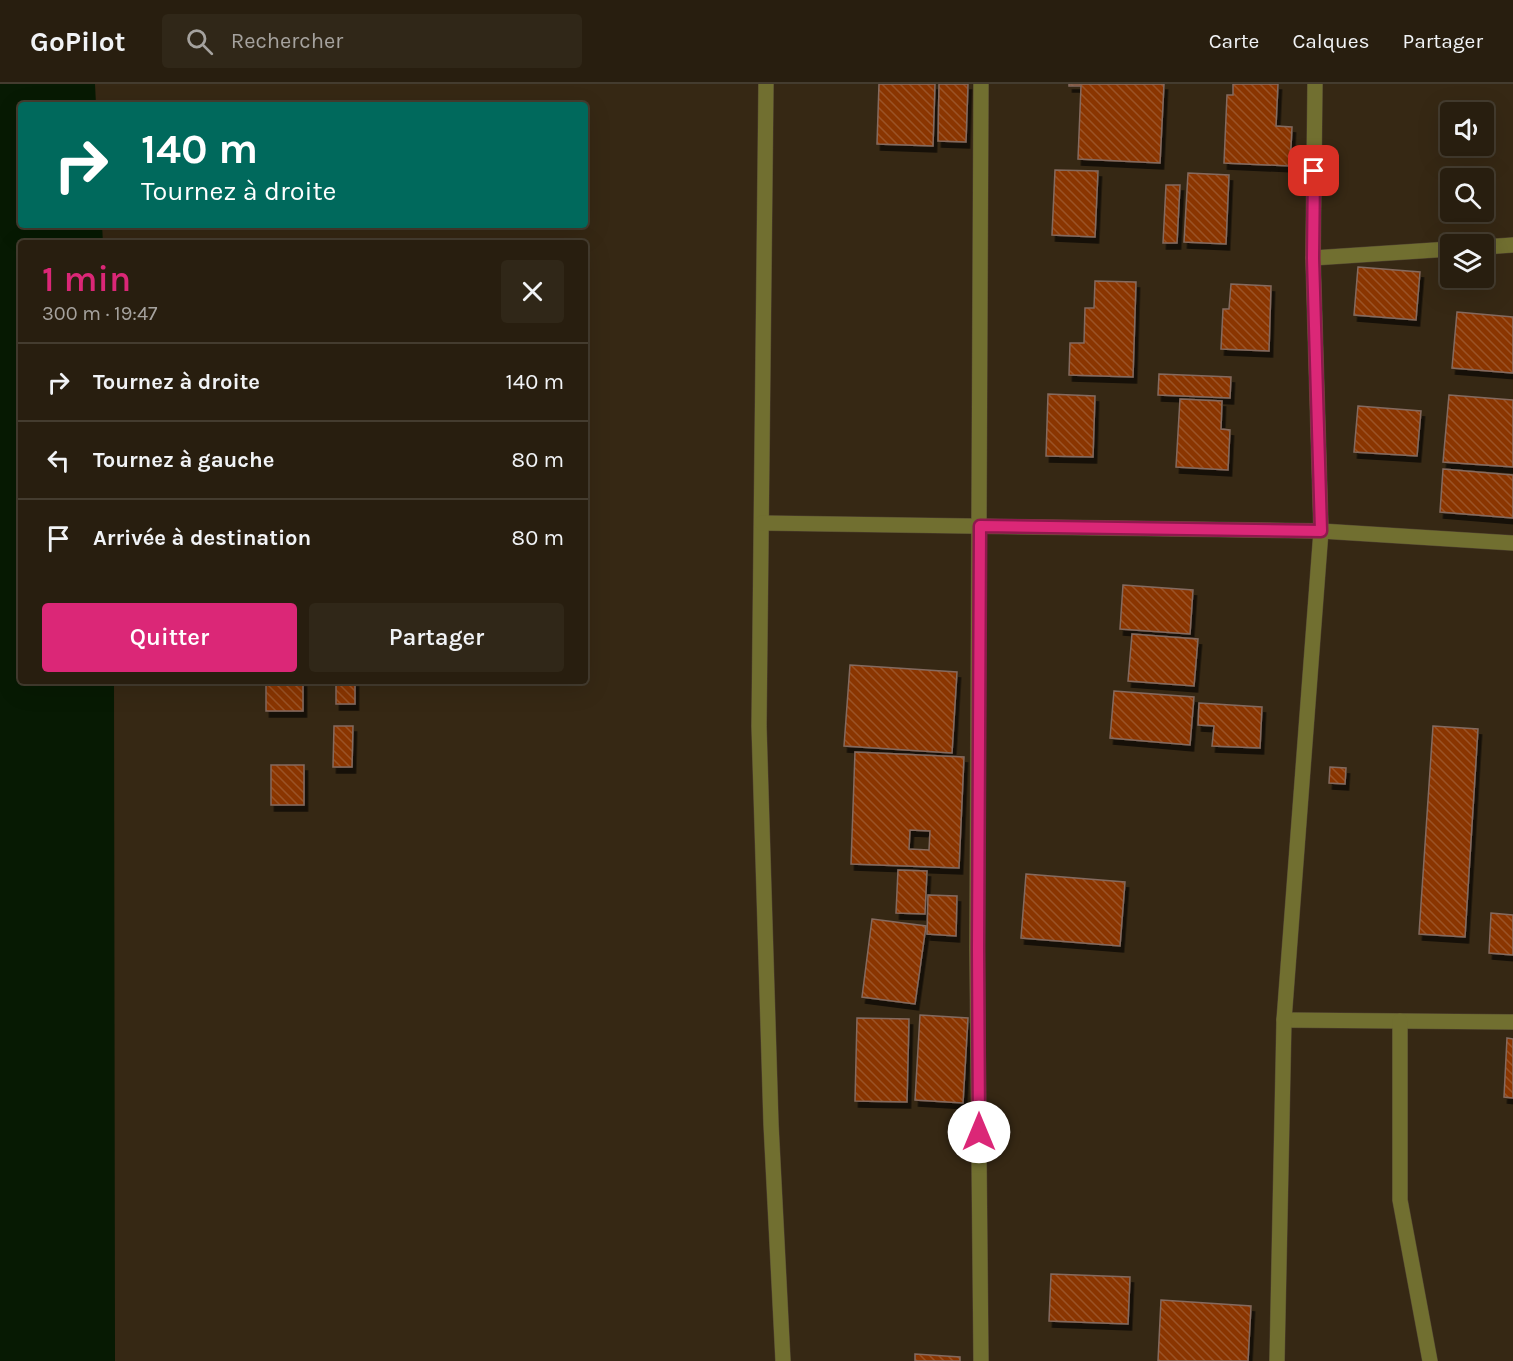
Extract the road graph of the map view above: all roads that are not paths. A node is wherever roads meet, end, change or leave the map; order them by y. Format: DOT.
graph roads {
  1 [pos="766,84"];
  2 [pos="981,84"];
  3 [pos="1315,84"];
  4 [pos="1513,245"];
  5 [pos="1494,246"];
  6 [pos="1440,250"];
  7 [pos="1313,258"];
  8 [pos="762,523"];
  9 [pos="980,526"];
  10 [pos="1321,531"];
  11 [pos="1513,543"];
  12 [pos="1284,1020"];
  13 [pos="1400,1021"];
  14 [pos="1513,1022"];
  15 [pos="783,1361"];
  16 [pos="981,1361"];
  17 [pos="1277,1361"];
  18 [pos="1430,1361"];
  1 -- 8 [label="street"];
  2 -- 9 [label="street"];
  3 -- 7 [label="street"];
  4 -- 5 [label="street"];
  6 -- 7 [label="street"];
  7 -- 10 [label="street"];
  8 -- 9 [label="street"];
  8 -- 15 [label="street"];
  9 -- 10 [label="street"];
  9 -- 16 [label="street"];
  10 -- 11 [label="street"];
  10 -- 12 [label="street"];
  12 -- 13 [label="street"];
  12 -- 17 [label="street"];
  13 -- 14 [label="street"];
  13 -- 18 [label="street"];
}
